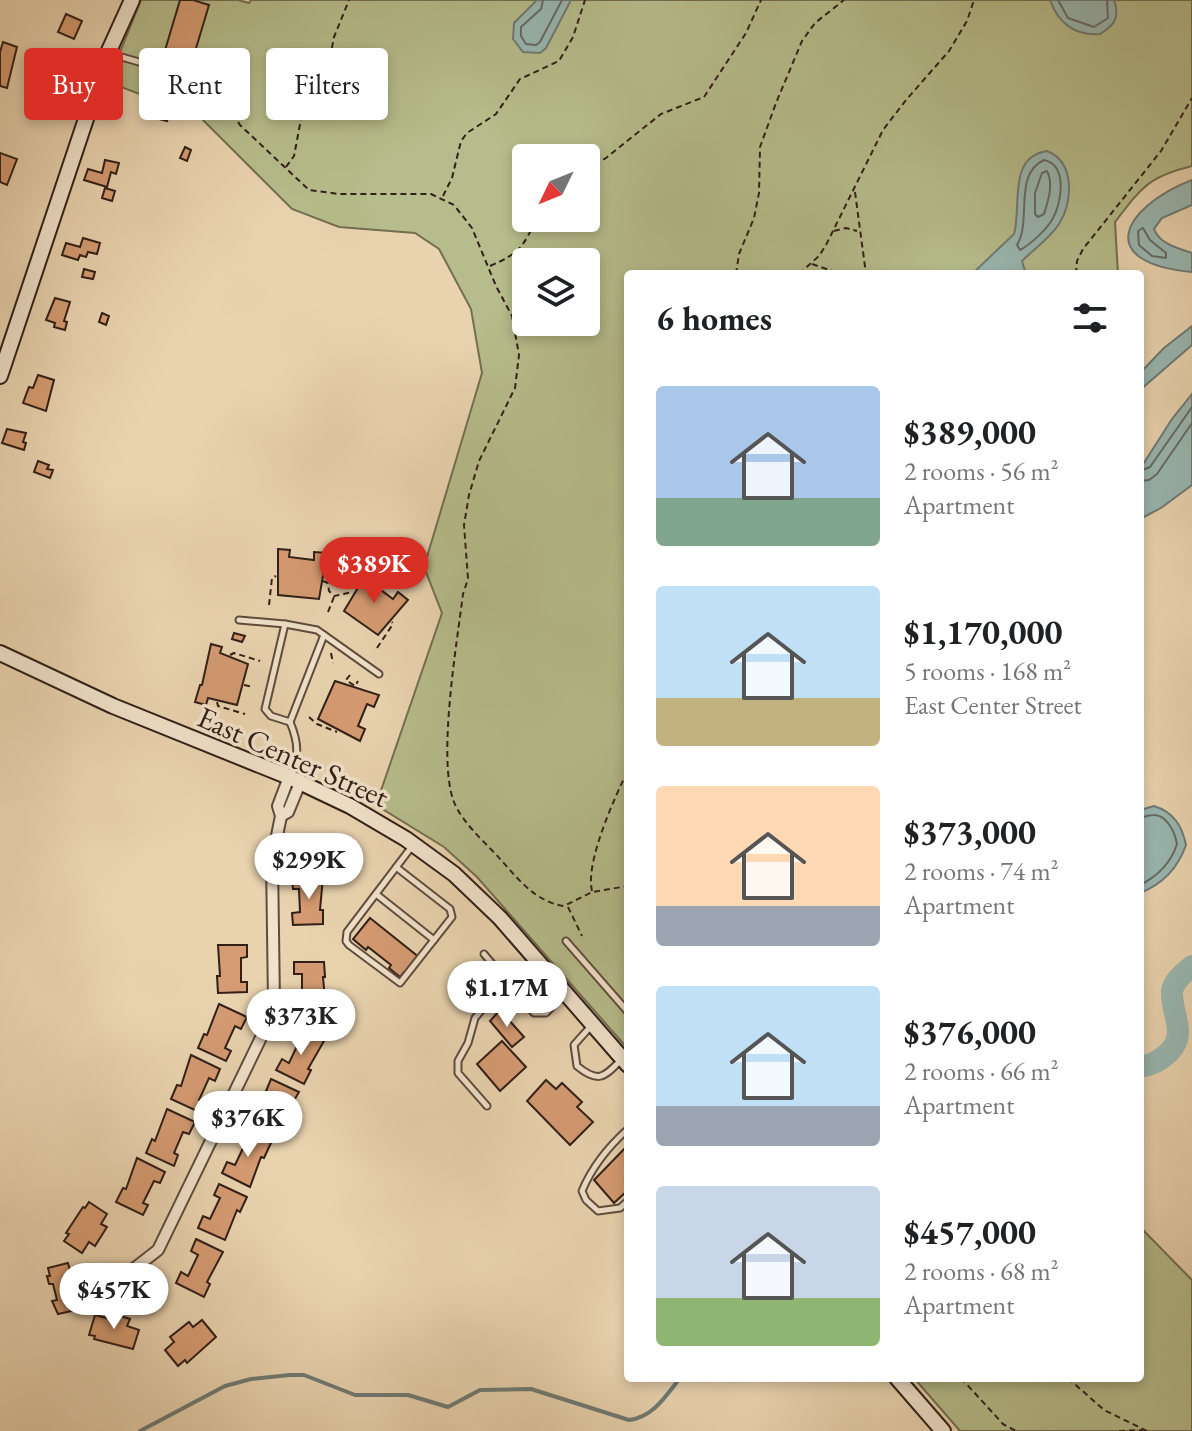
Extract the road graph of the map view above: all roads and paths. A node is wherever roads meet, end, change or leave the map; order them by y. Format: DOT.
graph roads {
  1 [pos="132,0"];
  2 [pos="349,0"];
  3 [pos="585,0"];
  4 [pos="761,0"];
  5 [pos="844,0"];
  6 [pos="974,0"];
  7 [pos="110,48"];
  8 [pos="1192,98"];
  9 [pos="86,120"];
  10 [pos="237,120"];
  11 [pos="600,162"];
  12 [pos="285,168"];
  13 [pos="854,191"];
  14 [pos="443,198"];
  15 [pos="834,231"];
  16 [pos="530,232"];
  17 [pos="861,235"];
  18 [pos="810,264"];
  19 [pos="488,266"];
  20 [pos="737,270"];
  21 [pos="803,270"];
  22 [pos="829,270"];
  23 [pos="865,270"];
  24 [pos="1076,270"];
  25 [pos="0,376"];
  26 [pos="276,576"];
  27 [pos="323,581"];
  28 [pos="353,592"];
  29 [pos="334,596"];
  30 [pos="269,605"];
  31 [pos="328,612"];
  32 [pos="239,620"];
  33 [pos="392,622"];
  34 [pos="285,624"];
  35 [pos="324,635"];
  36 [pos="377,648"];
  37 [pos="330,651"];
  38 [pos="0,653"];
  39 [pos="230,655"];
  40 [pos="260,661"];
  41 [pos="333,663"];
  42 [pos="379,674"];
  43 [pos="350,675"];
  44 [pos="358,681"];
  45 [pos="244,685"];
  46 [pos="253,687"];
  47 [pos="217,702"];
  48 [pos="245,714"];
  49 [pos="309,717"];
  50 [pos="290,722"];
  51 [pos="337,732"];
  52 [pos="624,779"];
  53 [pos="295,780"];
  54 [pos="414,844"];
  55 [pos="396,867"];
  56 [pos="624,887"];
  57 [pos="592,892"];
  58 [pos="376,894"];
  59 [pos="567,906"];
  60 [pos="582,936"];
  61 [pos="434,940"];
  62 [pos="566,941"];
  63 [pos="484,954"];
  64 [pos="506,981"];
  65 [pos="565,992"];
  66 [pos="624,1007"];
  67 [pos="593,1025"];
  68 [pos="624,1061"];
  69 [pos="624,1063"];
  70 [pos="487,1106"];
  71 [pos="624,1133"];
  72 [pos="624,1204"];
  73 [pos="131,1271"];
  74 [pos="900,1382"];
  75 [pos="965,1382"];
  76 [pos="1072,1382"];
  77 [pos="1145,1430"];
  78 [pos="943,1431"];
  79 [pos="1016,1431"];
  80 [pos="1119,1431"];
  1 -- 7 [label="main road"];
  2 -- 12 [label="path"];
  3 -- 14 [label="path"];
  4 -- 11 [label="path"];
  5 -- 20 [label="path"];
  6 -- 13 [label="path"];
  8 -- 24 [label="path"];
  9 -- 25 [label="main road"];
  10 -- 12 [label="path"];
  12 -- 14 [label="path"];
  13 -- 15 [label="path"];
  13 -- 17 [label="path"];
  14 -- 19 [label="path"];
  15 -- 17 [label="path"];
  15 -- 18 [label="path"];
  16 -- 19 [label="path"];
  17 -- 23 [label="path"];
  18 -- 21 [label="path"];
  18 -- 22 [label="path"];
  19 -- 59 [label="path"];
  26 -- 30 [label="path"];
  27 -- 29 [label="path"];
  28 -- 29 [label="path"];
  29 -- 31 [label="path"];
  32 -- 34 [label="lane"];
  33 -- 36 [label="path"];
  34 -- 35 [label="lane"];
  34 -- 50 [label="lane"];
  35 -- 42 [label="lane"];
  35 -- 50 [label="lane"];
  37 -- 41 [label="path"];
  38 -- 53 [label="main road, East Center Street"];
  39 -- 40 [label="path"];
  43 -- 44 [label="path"];
  45 -- 46 [label="path"];
  47 -- 48 [label="path"];
  49 -- 51 [label="path"];
  50 -- 53 [label="lane"];
  52 -- 57 [label="path"];
  53 -- 54 [label="main road, East Center Street"];
  53 -- 73 [label="street"];
  54 -- 55 [label="lane"];
  54 -- 65 [label="main road, East Center Street"];
  55 -- 58 [label="lane"];
  55 -- 61 [label="lane"];
  56 -- 57 [label="path"];
  57 -- 59 [label="path"];
  58 -- 61 [label="lane"];
  58 -- 61 [label="lane"];
  59 -- 60 [label="path"];
  62 -- 66 [label="lane"];
  63 -- 64 [label="lane"];
  64 -- 65 [label="lane"];
  64 -- 70 [label="lane"];
  65 -- 67 [label="main road, East Center Street"];
  67 -- 68 [label="main road, East Center Street"];
  67 -- 69 [label="lane"];
  71 -- 72 [label="lane"];
  74 -- 78 [label="main road"];
  75 -- 79 [label="path"];
  76 -- 77 [label="path"];
  77 -- 80 [label="path"];
}
